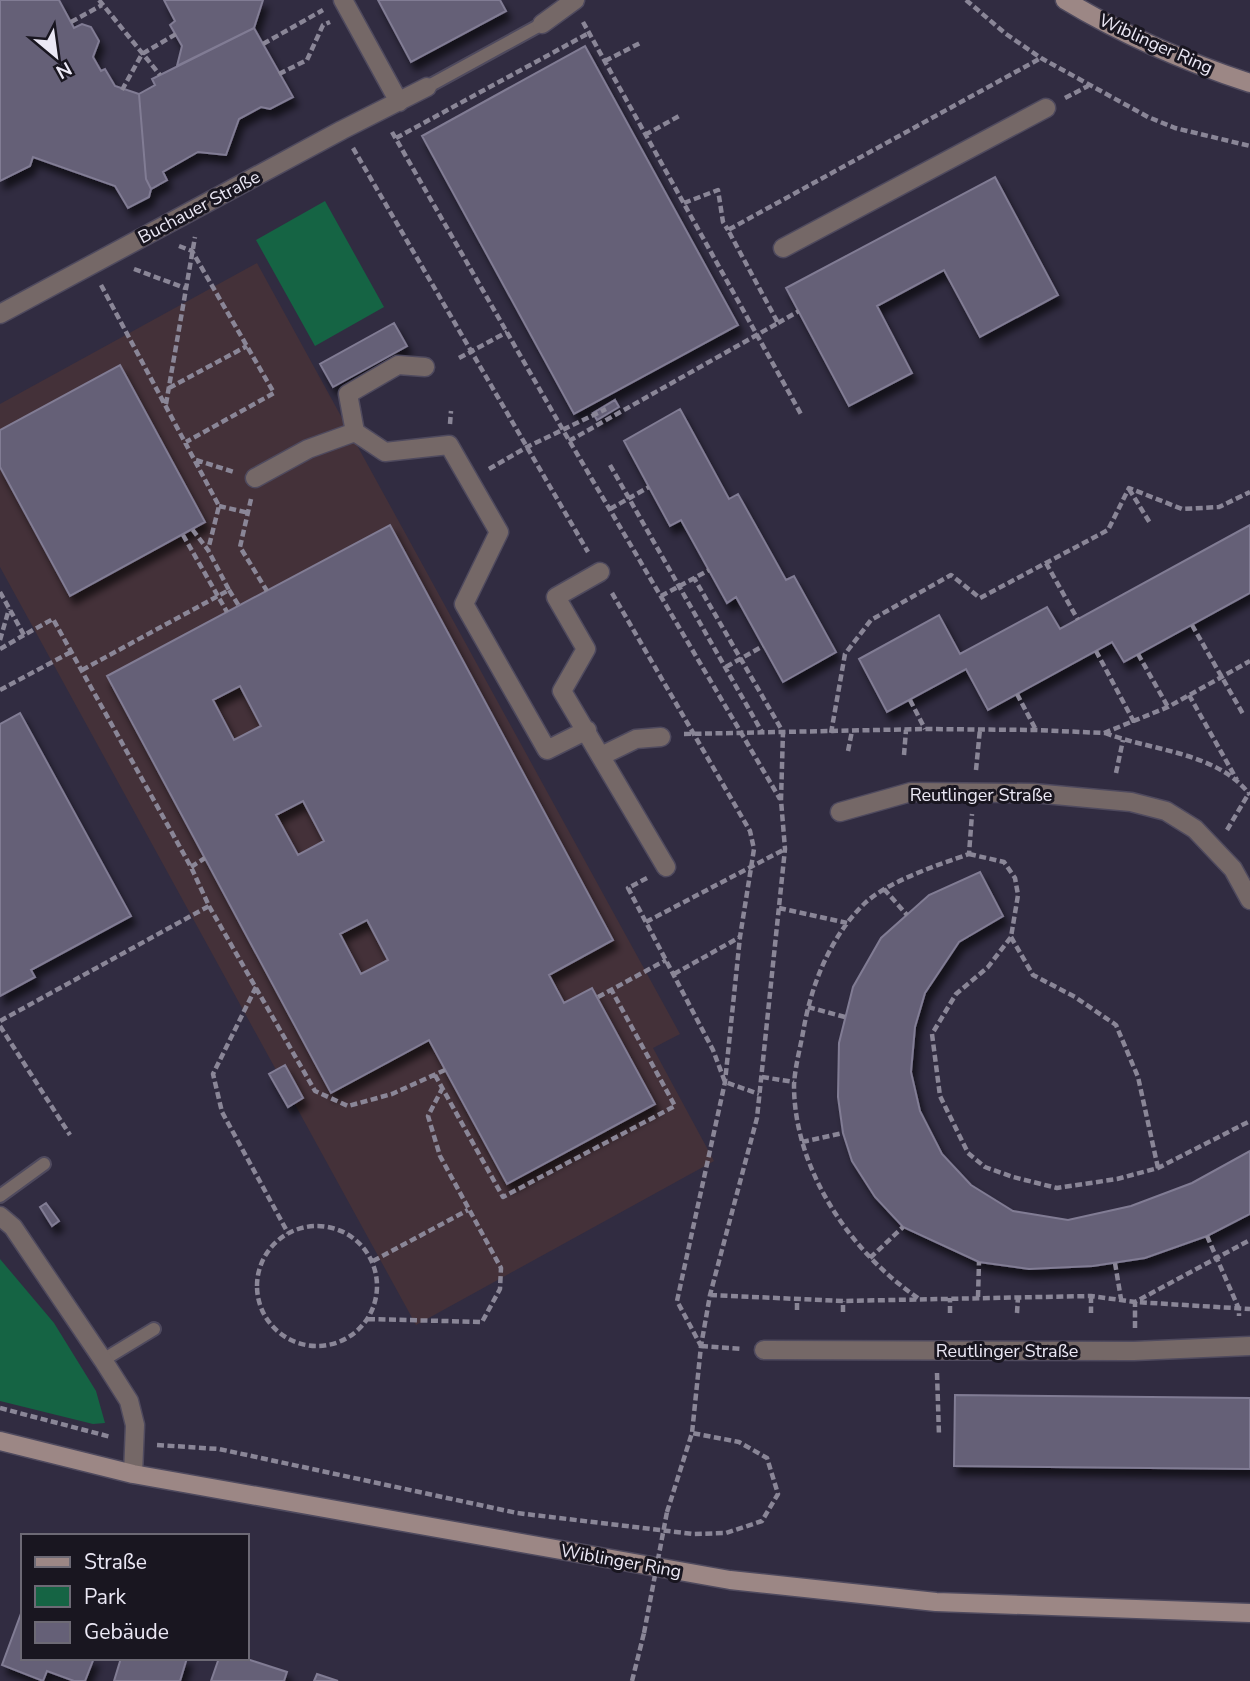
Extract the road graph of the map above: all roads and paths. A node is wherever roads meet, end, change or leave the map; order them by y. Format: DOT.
graph roads {
  1 [pos="966,0"];
  2 [pos="1065,0"];
  3 [pos="573,1"];
  4 [pos="100,2"];
  5 [pos="337,3"];
  6 [pos="71,22"];
  7 [pos="542,24"];
  8 [pos="323,25"];
  9 [pos="589,33"];
  10 [pos="176,34"];
  11 [pos="640,43"];
  12 [pos="263,44"];
  13 [pos="142,54"];
  14 [pos="605,61"];
  15 [pos="279,74"];
  16 [pos="160,75"];
  17 [pos="1250,83"];
  18 [pos="427,87"];
  19 [pos="122,90"];
  20 [pos="399,102"];
  21 [pos="1046,108"];
  22 [pos="380,112"];
  23 [pos="679,116"];
  24 [pos="645,135"];
  25 [pos="396,138"];
  26 [pos="1250,146"];
  27 [pos="684,203"];
  28 [pos="200,208"];
  29 [pos="728,230"];
  30 [pos="149,235"];
  31 [pos="783,248"];
  32 [pos="192,251"];
  33 [pos="97,262"];
  34 [pos="185,288"];
  35 [pos="799,311"];
  36 [pos="0,314"];
  37 [pos="778,323"];
  38 [pos="507,332"];
  39 [pos="247,346"];
  40 [pos="459,358"];
  41 [pos="425,367"];
  42 [pos="168,389"];
  43 [pos="166,405"];
  44 [pos="606,409"];
  45 [pos="802,416"];
  46 [pos="563,430"];
  47 [pos="355,432"];
  48 [pos="186,442"];
  49 [pos="195,460"];
  50 [pos="610,465"];
  51 [pos="226,470"];
  52 [pos="256,478"];
  53 [pos="470,480"];
  54 [pos="649,487"];
  55 [pos="1129,488"];
  56 [pos="1250,492"];
  57 [pos="629,498"];
  58 [pos="219,506"];
  59 [pos="610,509"];
  60 [pos="248,513"];
  61 [pos="1150,523"];
  62 [pos="192,529"];
  63 [pos="183,535"];
  64 [pos="208,550"];
  65 [pos="1046,563"];
  66 [pos="709,570"];
  67 [pos="600,572"];
  68 [pos="694,578"];
  69 [pos="679,586"];
  70 [pos="229,590"];
  71 [pos="267,591"];
  72 [pos="0,592"];
  73 [pos="661,596"];
  74 [pos="239,606"];
  75 [pos="9,608"];
  76 [pos="227,612"];
  77 [pos="1078,620"];
  78 [pos="1192,625"];
  79 [pos="24,635"];
  80 [pos="0,640"];
  81 [pos="763,646"];
  82 [pos="0,649"];
  83 [pos="1096,651"];
  84 [pos="71,652"];
  85 [pos="1138,654"];
  86 [pos="740,659"];
  87 [pos="1250,661"];
  88 [pos="726,667"];
  89 [pos="82,670"];
  90 [pos="1221,677"];
  91 [pos="0,690"];
  92 [pos="1017,694"];
  93 [pos="1189,695"];
  94 [pos="909,700"];
  95 [pos="1168,707"];
  96 [pos="1243,714"];
  97 [pos="1134,722"];
  98 [pos="925,729"];
  99 [pos="980,729"];
  100 [pos="587,730"];
  101 [pos="906,730"];
  102 [pos="1036,730"];
  103 [pos="783,732"];
  104 [pos="852,732"];
  105 [pos="694,733"];
  106 [pos="743,733"];
  107 [pos="762,733"];
  108 [pos="831,733"];
  109 [pos="1104,733"];
  110 [pos="661,737"];
  111 [pos="1123,740"];
  112 [pos="848,751"];
  113 [pos="904,755"];
  114 [pos="601,756"];
  115 [pos="1116,773"];
  116 [pos="1237,781"];
  117 [pos="974,791"];
  118 [pos="1250,793"];
  119 [pos="780,800"];
  120 [pos="840,812"];
  121 [pos="1215,848"];
  122 [pos="785,849"];
  123 [pos="969,854"];
  124 [pos="205,858"];
  125 [pos="191,867"];
  126 [pos="666,867"];
  127 [pos="884,889"];
  128 [pos="1250,900"];
  129 [pos="209,906"];
  130 [pos="779,908"];
  131 [pos="907,915"];
  132 [pos="646,922"];
  133 [pos="848,923"];
  134 [pos="740,937"];
  135 [pos="1011,937"];
  136 [pos="666,960"];
  137 [pos="674,975"];
  138 [pos="257,986"];
  139 [pos="612,991"];
  140 [pos="598,997"];
  141 [pos="808,1007"];
  142 [pos="845,1017"];
  143 [pos="0,1023"];
  144 [pos="445,1070"];
  145 [pos="435,1075"];
  146 [pos="762,1076"];
  147 [pos="794,1083"];
  148 [pos="442,1089"];
  149 [pos="759,1094"];
  150 [pos="1250,1121"];
  151 [pos="844,1133"];
  152 [pos="70,1135"];
  153 [pos="802,1142"];
  154 [pos="44,1164"];
  155 [pos="1157,1168"];
  156 [pos="0,1196"];
  157 [pos="468,1210"];
  158 [pos="0,1216"];
  159 [pos="903,1227"];
  160 [pos="288,1233"];
  161 [pos="1207,1236"];
  162 [pos="1250,1240"];
  163 [pos="870,1258"];
  164 [pos="1217,1258"];
  165 [pos="373,1261"];
  166 [pos="979,1262"];
  167 [pos="1115,1262"];
  168 [pos="710,1295"];
  169 [pos="1091,1296"];
  170 [pos="978,1297"];
  171 [pos="1018,1297"];
  172 [pos="918,1298"];
  173 [pos="950,1298"];
  174 [pos="797,1299"];
  175 [pos="1121,1299"];
  176 [pos="843,1301"];
  177 [pos="1135,1302"];
  178 [pos="1238,1309"];
  179 [pos="1250,1309"];
  180 [pos="797,1310"];
  181 [pos="843,1312"];
  182 [pos="950,1313"];
  183 [pos="1017,1313"];
  184 [pos="1091,1313"];
  185 [pos="1239,1316"];
  186 [pos="368,1319"];
  187 [pos="154,1329"];
  188 [pos="701,1346"];
  189 [pos="1250,1346"];
  190 [pos="764,1350"];
  191 [pos="936,1351"];
  192 [pos="1134,1351"];
  193 [pos="103,1360"];
  194 [pos="0,1408"];
  195 [pos="692,1433"];
  196 [pos="939,1436"];
  197 [pos="0,1441"];
  198 [pos="135,1443"];
  199 [pos="133,1474"];
  200 [pos="1250,1613"];
  201 [pos="632,1681"];
  1 -- 26 [label="path"];
  2 -- 17 [label="main road, Wiblinger Ring"];
  3 -- 7 [label="street, Buchauer Straße"];
  3 -- 9 [label="path"];
  4 -- 6 [label="path"];
  4 -- 13 [label="path"];
  5 -- 12 [label="path"];
  5 -- 20 [label="street"];
  7 -- 18 [label="lane, Buchauer Straße"];
  8 -- 15 [label="path"];
  9 -- 14 [label="path"];
  9 -- 25 [label="path"];
  10 -- 13 [label="path"];
  11 -- 14 [label="path"];
  13 -- 16 [label="path"];
  13 -- 19 [label="path"];
  14 -- 24 [label="path"];
  18 -- 20 [label="street, Buchauer Straße"];
  20 -- 22 [label="street, Buchauer Straße"];
  21 -- 31 [label="street"];
  22 -- 25 [label="path"];
  22 -- 28 [label="street, Buchauer Straße"];
  23 -- 24 [label="path"];
  24 -- 27 [label="path"];
  25 -- 38 [label="path"];
  27 -- 29 [label="path"];
  27 -- 45 [label="path"];
  28 -- 30 [label="street, Buchauer Straße"];
  28 -- 32 [label="path"];
  30 -- 32 [label="path"];
  30 -- 33 [label="street, Buchauer Straße"];
  32 -- 34 [label="path"];
  32 -- 39 [label="path"];
  33 -- 34 [label="path"];
  33 -- 36 [label="street, Buchauer Straße"];
  33 -- 43 [label="path"];
  34 -- 42 [label="path"];
  35 -- 37 [label="path"];
  38 -- 40 [label="path"];
  38 -- 46 [label="path"];
  39 -- 42 [label="path"];
  39 -- 48 [label="path"];
  41 -- 47 [label="street"];
  42 -- 43 [label="path"];
  43 -- 48 [label="path"];
  44 -- 46 [label="path"];
  46 -- 53 [label="path"];
  46 -- 59 [label="path"];
  47 -- 52 [label="street"];
  47 -- 53 [label="street"];
  48 -- 49 [label="path"];
  49 -- 51 [label="path"];
  49 -- 58 [label="path"];
  50 -- 57 [label="path"];
  52 -- 60 [label="path"];
  53 -- 100 [label="street"];
  54 -- 57 [label="path"];
  55 -- 56 [label="path"];
  55 -- 61 [label="path"];
  55 -- 65 [label="path"];
  57 -- 59 [label="path"];
  57 -- 69 [label="path"];
  58 -- 60 [label="path"];
  58 -- 64 [label="path"];
  59 -- 73 [label="path"];
  60 -- 71 [label="path"];
  62 -- 64 [label="path"];
  63 -- 76 [label="path, bridge"];
  64 -- 70 [label="path"];
  65 -- 77 [label="path"];
  65 -- 108 [label="path"];
  66 -- 68 [label="path"];
  67 -- 100 [label="street"];
  68 -- 69 [label="path"];
  68 -- 86 [label="path"];
  69 -- 73 [label="path"];
  69 -- 88 [label="path"];
  70 -- 74 [label="path"];
  70 -- 89 [label="path"];
  72 -- 75 [label="path"];
  73 -- 106 [label="path"];
  75 -- 79 [label="path"];
  75 -- 80 [label="path"];
  78 -- 90 [label="path"];
  79 -- 82 [label="path"];
  79 -- 84 [label="path"];
  81 -- 86 [label="path"];
  83 -- 97 [label="path"];
  84 -- 89 [label="path"];
  84 -- 91 [label="path"];
  85 -- 95 [label="path"];
  86 -- 88 [label="path"];
  86 -- 103 [label="path"];
  87 -- 90 [label="path"];
  88 -- 107 [label="path"];
  89 -- 125 [label="path"];
  90 -- 93 [label="path"];
  90 -- 96 [label="path"];
  92 -- 102 [label="path"];
  93 -- 95 [label="path"];
  93 -- 116 [label="path"];
  94 -- 98 [label="path"];
  95 -- 97 [label="path"];
  97 -- 109 [label="path"];
  98 -- 99 [label="path"];
  98 -- 101 [label="path"];
  99 -- 102 [label="path"];
  99 -- 117 [label="path"];
  100 -- 114 [label="street"];
  101 -- 104 [label="path"];
  101 -- 113 [label="path"];
  102 -- 109 [label="path"];
  103 -- 107 [label="path"];
  103 -- 108 [label="path"];
  103 -- 119 [label="path"];
  104 -- 108 [label="path"];
  104 -- 112 [label="path"];
  105 -- 106 [label="path"];
  106 -- 107 [label="path"];
  106 -- 119 [label="path"];
  109 -- 111 [label="path"];
  110 -- 114 [label="street"];
  111 -- 115 [label="path"];
  111 -- 116 [label="path"];
  114 -- 126 [label="street"];
  116 -- 118 [label="path"];
  117 -- 120 [label="street, Reutlinger Straße"];
  117 -- 121 [label="street, Reutlinger Straße"];
  117 -- 123 [label="path"];
  118 -- 121 [label="path"];
  119 -- 122 [label="path"];
  121 -- 128 [label="street, Reutlinger Straße"];
  122 -- 130 [label="path"];
  122 -- 132 [label="path"];
  123 -- 127 [label="path"];
  123 -- 135 [label="path"];
  124 -- 125 [label="path"];
  125 -- 129 [label="path"];
  126 -- 132 [label="path"];
  127 -- 131 [label="path"];
  127 -- 133 [label="path"];
  129 -- 138 [label="path"];
  129 -- 143 [label="path"];
  130 -- 133 [label="path"];
  130 -- 146 [label="path"];
  132 -- 136 [label="path"];
  133 -- 141 [label="path"];
  134 -- 137 [label="path"];
  135 -- 155 [label="path"];
  135 -- 155 [label="path"];
  136 -- 137 [label="path"];
  136 -- 139 [label="path"];
  137 -- 149 [label="path"];
  138 -- 145 [label="path"];
  138 -- 160 [label="path"];
  139 -- 140 [label="path"];
  139 -- 148 [label="path"];
  141 -- 142 [label="path"];
  141 -- 147 [label="path"];
  143 -- 152 [label="path"];
  144 -- 145 [label="path"];
  145 -- 148 [label="path"];
  146 -- 147 [label="path"];
  146 -- 149 [label="path"];
  147 -- 153 [label="path"];
  148 -- 157 [label="path"];
  149 -- 168 [label="path"];
  150 -- 155 [label="path"];
  151 -- 153 [label="path"];
  153 -- 163 [label="path"];
  154 -- 156 [label="lane"];
  157 -- 165 [label="path"];
  157 -- 186 [label="path"];
  158 -- 193 [label="street"];
  159 -- 163 [label="path"];
  160 -- 165 [label="path"];
  160 -- 186 [label="path"];
  161 -- 164 [label="path"];
  162 -- 164 [label="path"];
  163 -- 172 [label="path"];
  164 -- 177 [label="path"];
  164 -- 178 [label="path"];
  165 -- 186 [label="path"];
  166 -- 170 [label="path"];
  167 -- 175 [label="path"];
  168 -- 174 [label="path"];
  168 -- 188 [label="path"];
  169 -- 171 [label="path"];
  169 -- 175 [label="path"];
  169 -- 184 [label="path"];
  170 -- 171 [label="path"];
  170 -- 173 [label="path"];
  171 -- 183 [label="path"];
  172 -- 173 [label="path"];
  172 -- 176 [label="path"];
  173 -- 182 [label="path"];
  174 -- 176 [label="path"];
  174 -- 180 [label="path"];
  175 -- 177 [label="path"];
  176 -- 181 [label="path"];
  177 -- 178 [label="path"];
  177 -- 192 [label="path"];
  178 -- 179 [label="path"];
  178 -- 185 [label="path"];
  187 -- 193 [label="lane"];
  188 -- 190 [label="path"];
  188 -- 195 [label="path"];
  189 -- 192 [label="street, Reutlinger Straße"];
  190 -- 191 [label="street, Reutlinger Straße"];
  191 -- 192 [label="street, Reutlinger Straße"];
  191 -- 196 [label="path"];
  193 -- 198 [label="street"];
  194 -- 198 [label="path"];
  195 -- 198 [label="path"];
  195 -- 201 [label="path, bridge"];
  197 -- 199 [label="main road, Wiblinger Ring"];
  198 -- 199 [label="street"];
  199 -- 200 [label="main road, Wiblinger Ring"];
}
